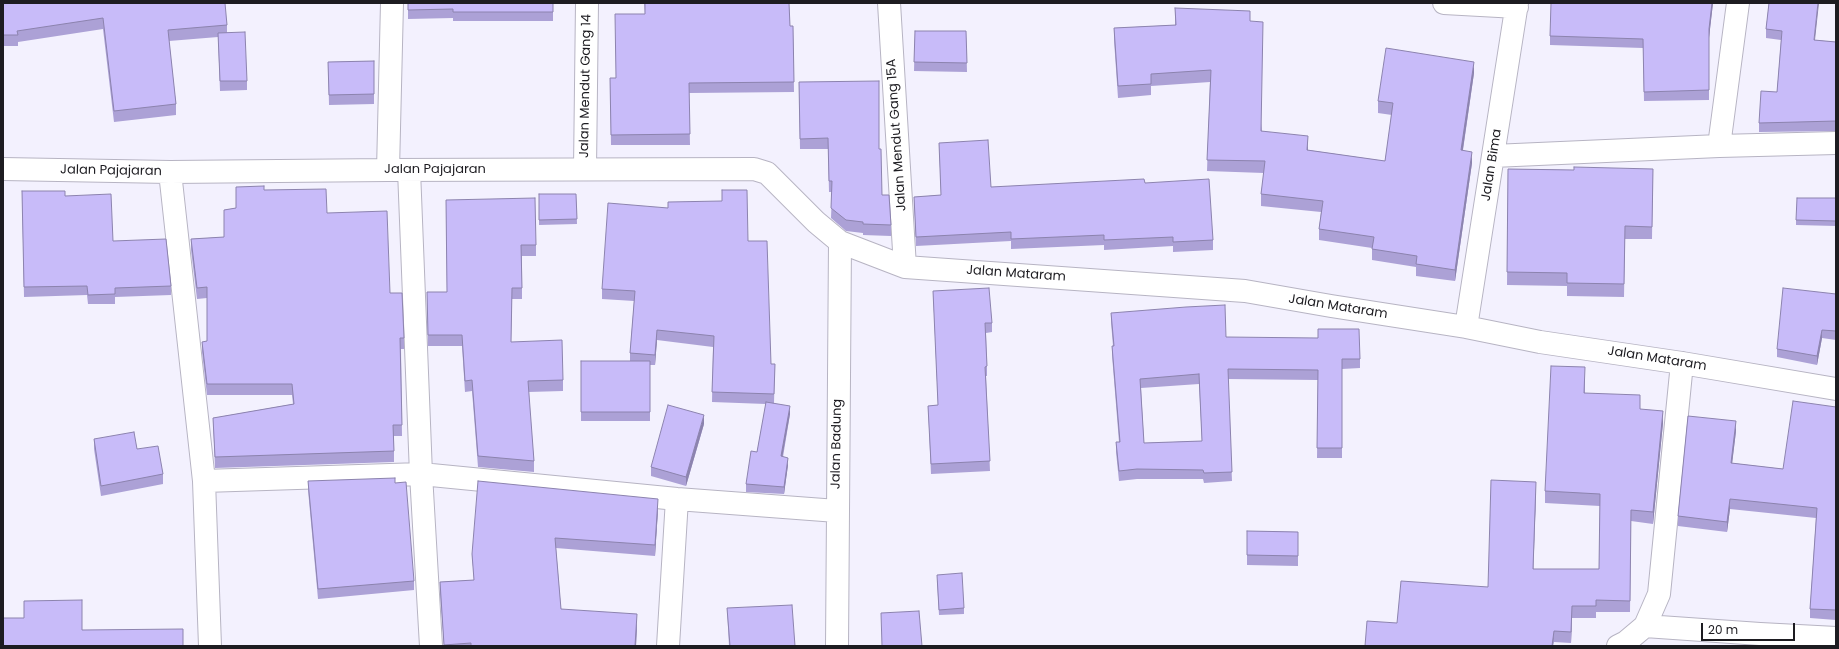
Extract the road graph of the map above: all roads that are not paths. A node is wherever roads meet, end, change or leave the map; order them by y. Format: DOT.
graph roads {
  1 [pos="392,3"];
  2 [pos="587,3"];
  3 [pos="888,3"];
  4 [pos="1444,3"];
  5 [pos="1738,3"];
  6 [pos="1517,5"];
  7 [pos="1836,143"];
  8 [pos="1720,146"];
  9 [pos="1493,156"];
  10 [pos="3,169"];
  11 [pos="585,169"];
  12 [pos="399,170"];
  13 [pos="170,172"];
  14 [pos="840,242"];
  15 [pos="905,267"];
  16 [pos="1466,327"];
  17 [pos="1682,363"];
  18 [pos="1836,388"];
  19 [pos="421,474"];
  20 [pos="204,481"];
  21 [pos="677,499"];
  22 [pos="837,511"];
  23 [pos="1645,626"];
  24 [pos="1836,638"];
  25 [pos="1760,640"];
  26 [pos="210,646"];
  27 [pos="431,646"];
  28 [pos="668,646"];
  29 [pos="837,646"];
  30 [pos="1618,646"];
  1 -- 12 [label="street"];
  2 -- 11 [label="street, Jalan Mendut Gang 14"];
  3 -- 15 [label="street, Jalan Mendut Gang 15A"];
  4 -- 6 [label="street"];
  5 -- 8 [label="street"];
  6 -- 9 [label="street, Jalan Bima"];
  7 -- 8 [label="street"];
  8 -- 9 [label="street"];
  9 -- 16 [label="street, Jalan Bima"];
  10 -- 13 [label="street, Jalan Pajajaran"];
  11 -- 12 [label="street, Jalan Pajajaran"];
  11 -- 14 [label="street, Jalan Pajajaran"];
  12 -- 13 [label="street, Jalan Pajajaran"];
  12 -- 19 [label="street"];
  13 -- 20 [label="street"];
  14 -- 15 [label="street, Jalan Mataram"];
  14 -- 22 [label="street, Jalan Badung"];
  15 -- 16 [label="street, Jalan Mataram"];
  16 -- 17 [label="street, Jalan Mataram"];
  17 -- 18 [label="street, Jalan Mataram"];
  17 -- 23 [label="street"];
  19 -- 20 [label="street"];
  19 -- 21 [label="street"];
  19 -- 27 [label="street"];
  20 -- 26 [label="street"];
  21 -- 22 [label="street"];
  21 -- 28 [label="street"];
  22 -- 29 [label="street, Jalan Badung"];
  23 -- 25 [label="street"];
  23 -- 30 [label="street"];
  24 -- 25 [label="street"];
}
